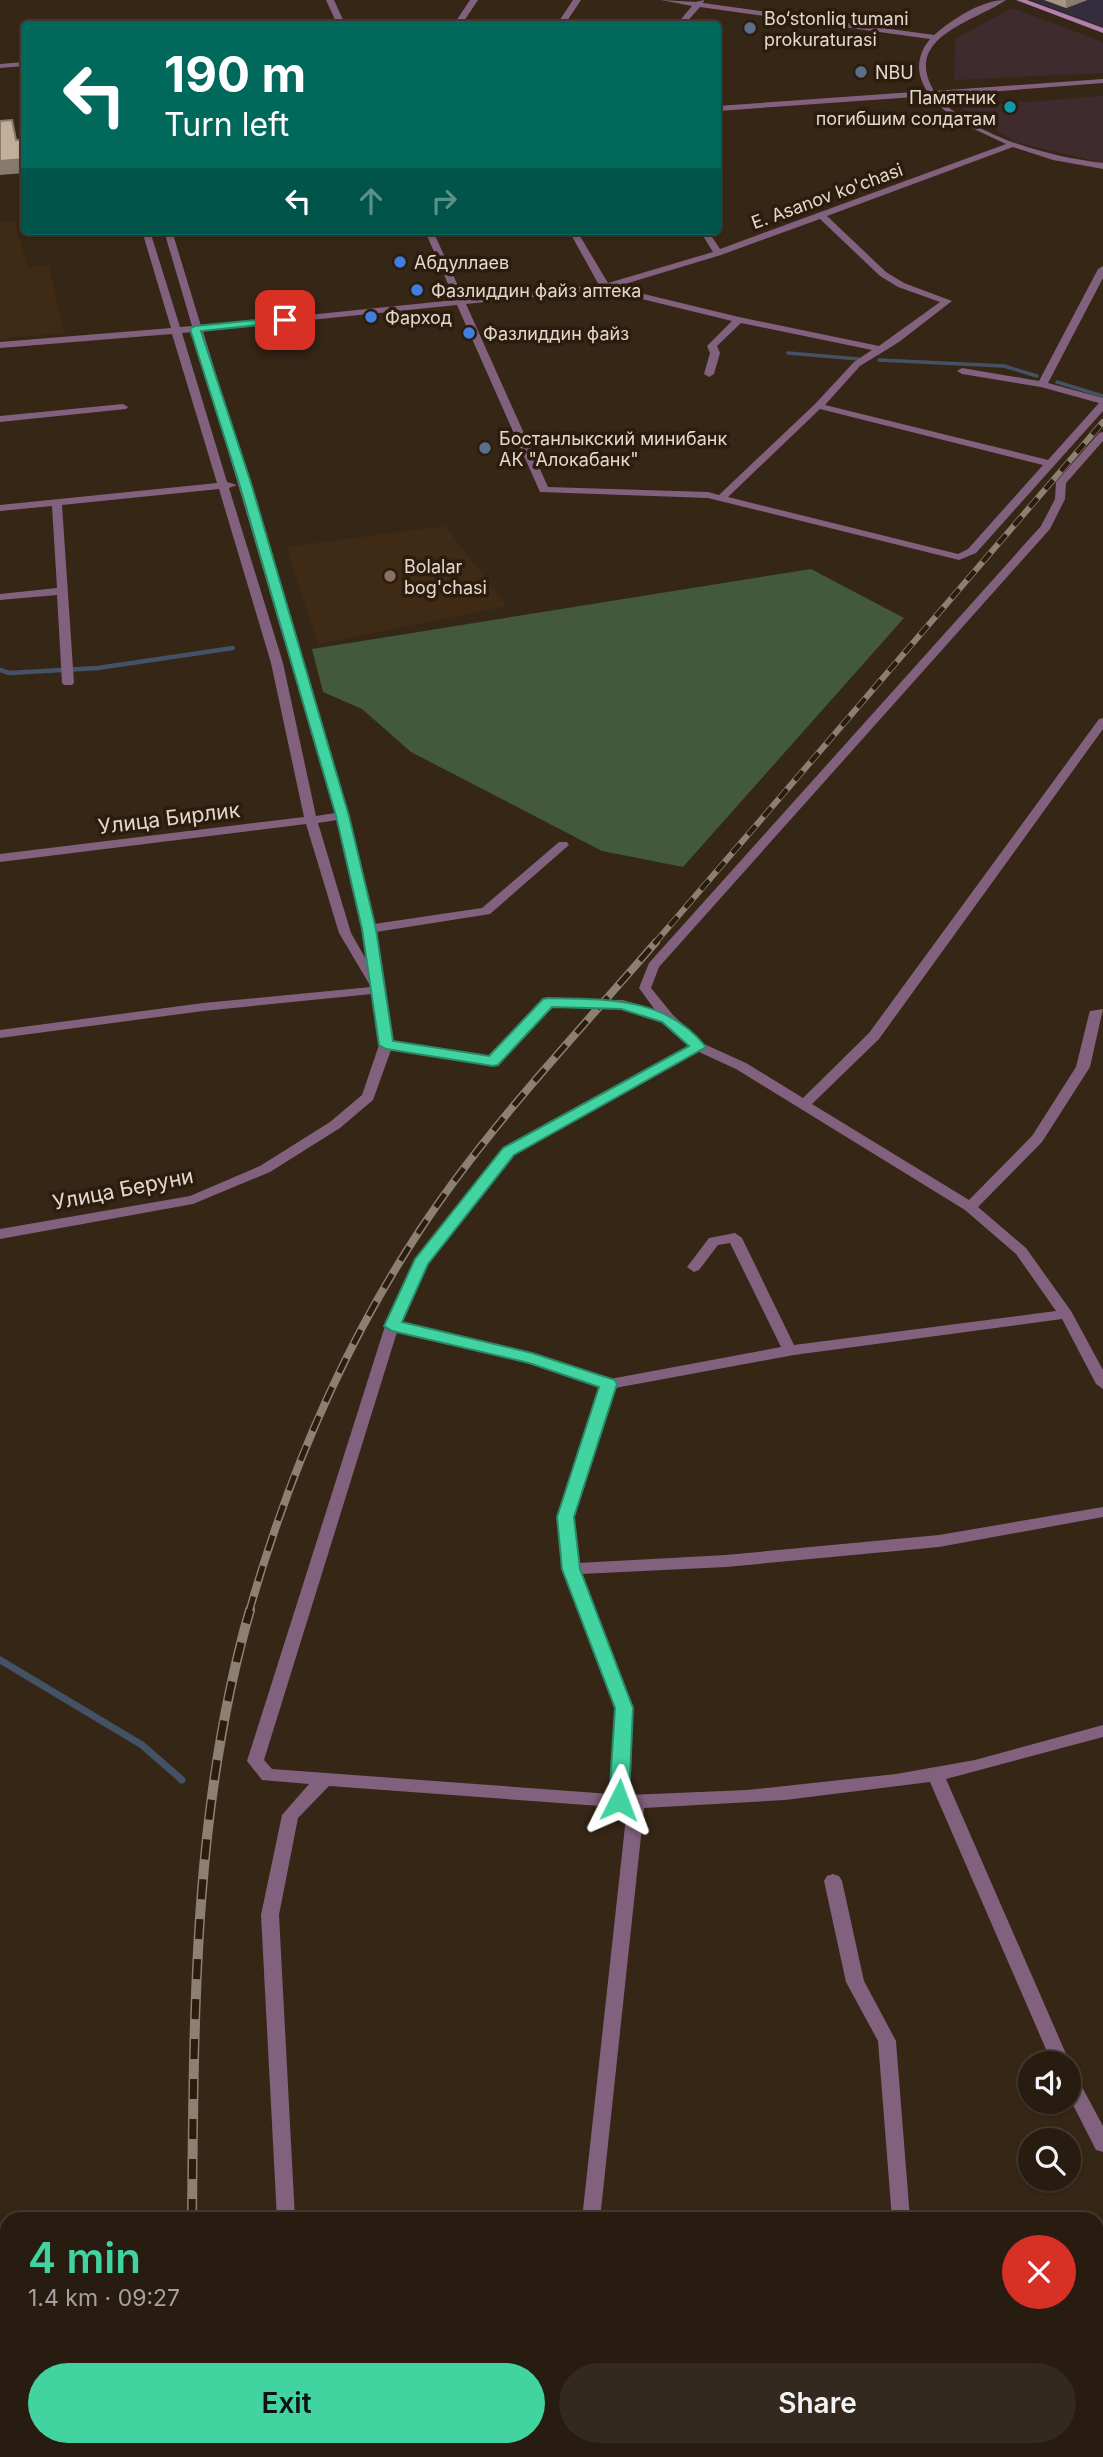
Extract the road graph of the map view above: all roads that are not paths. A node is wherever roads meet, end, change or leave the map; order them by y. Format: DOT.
graph roads {
  1 [pos="330,0"];
  2 [pos="474,0"];
  3 [pos="577,0"];
  4 [pos="665,0"];
  5 [pos="1002,0"];
  6 [pos="1020,0"];
  7 [pos="700,2"];
  8 [pos="340,21"];
  9 [pos="460,21"];
  10 [pos="563,21"];
  11 [pos="684,21"];
  12 [pos="1103,31"];
  13 [pos="938,38"];
  14 [pos="21,64"];
  15 [pos="0,66"];
  16 [pos="1103,81"];
  17 [pos="932,93"];
  18 [pos="721,109"];
  19 [pos="1010,146"];
  20 [pos="1103,168"];
  21 [pos="821,215"];
  22 [pos="147,235"];
  23 [pos="169,235"];
  24 [pos="431,235"];
  25 [pos="575,235"];
  26 [pos="707,235"];
  27 [pos="718,253"];
  28 [pos="1103,269"];
  29 [pos="605,287"];
  30 [pos="458,303"];
  31 [pos="739,320"];
  32 [pos="195,329"];
  33 [pos="178,330"];
  34 [pos="0,345"];
  35 [pos="879,349"];
  36 [pos="962,371"];
  37 [pos="709,374"];
  38 [pos="1042,384"];
  39 [pos="1103,403"];
  40 [pos="818,406"];
  41 [pos="124,407"];
  42 [pos="0,419"];
  43 [pos="1103,435"];
  44 [pos="1050,464"];
  45 [pos="245,483"];
  46 [pos="225,485"];
  47 [pos="721,498"];
  48 [pos="57,502"];
  49 [pos="0,508"];
  50 [pos="63,591"];
  51 [pos="0,597"];
  52 [pos="69,680"];
  53 [pos="1103,721"];
  54 [pos="342,816"];
  55 [pos="310,820"];
  56 [pos="563,845"];
  57 [pos="0,858"];
  58 [pos="369,929"];
  59 [pos="378,990"];
  60 [pos="1103,1013"];
  61 [pos="668,1018"];
  62 [pos="0,1034"];
  63 [pos="386,1045"];
  64 [pos="699,1047"];
  65 [pos="804,1105"];
  66 [pos="970,1207"];
  67 [pos="0,1234"];
  68 [pos="694,1267"];
  69 [pos="1066,1314"];
  70 [pos="392,1326"];
  71 [pos="790,1351"];
  72 [pos="609,1384"];
  73 [pos="1103,1384"];
  74 [pos="1103,1512"];
  75 [pos="571,1569"];
  76 [pos="1103,1731"];
  77 [pos="935,1774"];
  78 [pos="323,1782"];
  79 [pos="627,1801"];
  80 [pos="833,1881"];
  81 [pos="1056,2051"];
  82 [pos="1081,2102"];
  83 [pos="1103,2144"];
  84 [pos="286,2212"];
  85 [pos="592,2212"];
  86 [pos="900,2212"];
  1 -- 8 [label="street"];
  2 -- 9 [label="street"];
  3 -- 10 [label="street"];
  4 -- 7 [label="street"];
  5 -- 13 [label="street"];
  6 -- 12 [label="main road"];
  7 -- 11 [label="street"];
  7 -- 13 [label="street"];
  13 -- 17 [label="street"];
  14 -- 15 [label="street"];
  16 -- 17 [label="street"];
  17 -- 18 [label="street"];
  17 -- 19 [label="street"];
  19 -- 20 [label="street"];
  19 -- 21 [label="street, E. Asanov ko'chasi"];
  21 -- 27 [label="street, E. Asanov ko'chasi"];
  21 -- 35 [label="street"];
  22 -- 33 [label="street"];
  23 -- 32 [label="street, Улица Беруни"];
  24 -- 30 [label="street"];
  25 -- 29 [label="street"];
  26 -- 27 [label="street"];
  27 -- 29 [label="street, E. Asanov ko'chasi"];
  28 -- 38 [label="street"];
  29 -- 30 [label="street, E. Asanov ko'chasi"];
  29 -- 31 [label="street"];
  30 -- 32 [label="street, E. Asanov ko'chasi"];
  30 -- 47 [label="street"];
  31 -- 35 [label="street"];
  31 -- 37 [label="street"];
  32 -- 33 [label="street, E. Asanov ko'chasi"];
  32 -- 45 [label="street, Улица Беруни"];
  33 -- 34 [label="street, E. Asanov ko'chasi"];
  33 -- 46 [label="street"];
  35 -- 40 [label="street"];
  36 -- 38 [label="street"];
  38 -- 39 [label="street"];
  39 -- 44 [label="street"];
  40 -- 44 [label="street"];
  40 -- 47 [label="street"];
  41 -- 42 [label="street"];
  43 -- 61 [label="street"];
  44 -- 47 [label="street"];
  45 -- 46 [label="street"];
  45 -- 54 [label="street, Улица Беруни"];
  46 -- 48 [label="street"];
  46 -- 55 [label="street"];
  48 -- 49 [label="street"];
  48 -- 50 [label="street"];
  50 -- 51 [label="street"];
  50 -- 52 [label="street"];
  53 -- 65 [label="street"];
  54 -- 55 [label="street, Улица Бирлик"];
  54 -- 58 [label="street, Улица Беруни"];
  55 -- 57 [label="street, Улица Бирлик"];
  55 -- 59 [label="street"];
  56 -- 58 [label="street"];
  58 -- 59 [label="street, Улица Беруни"];
  59 -- 62 [label="street"];
  59 -- 63 [label="street, Улица Беруни"];
  60 -- 66 [label="street"];
  61 -- 63 [label="street"];
  61 -- 64 [label="street"];
  63 -- 67 [label="street, Улица Беруни"];
  64 -- 65 [label="street"];
  64 -- 70 [label="street"];
  65 -- 66 [label="street"];
  66 -- 69 [label="street"];
  68 -- 71 [label="street"];
  69 -- 71 [label="street"];
  69 -- 73 [label="street"];
  70 -- 72 [label="street"];
  70 -- 78 [label="street"];
  71 -- 72 [label="street"];
  72 -- 75 [label="street"];
  74 -- 75 [label="street"];
  75 -- 79 [label="street"];
  76 -- 77 [label="street"];
  77 -- 79 [label="street"];
  77 -- 81 [label="street"];
  78 -- 79 [label="street"];
  78 -- 84 [label="street"];
  79 -- 85 [label="street"];
  80 -- 86 [label="street"];
  82 -- 83 [label="street"];
}
